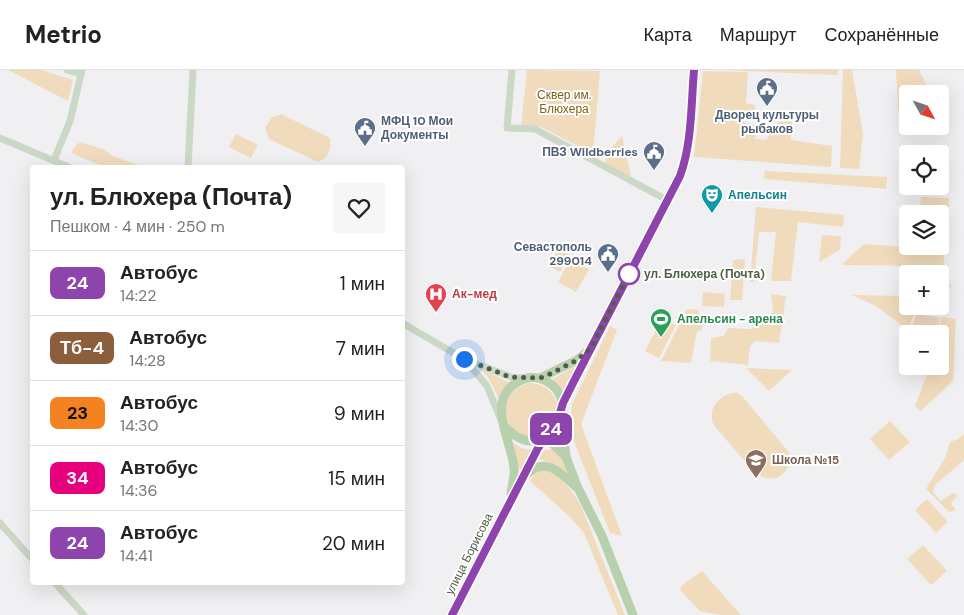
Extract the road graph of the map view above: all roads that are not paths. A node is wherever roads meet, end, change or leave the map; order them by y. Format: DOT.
graph roads {
  1 [pos="67,70"];
  2 [pos="193,70"];
  3 [pos="512,70"];
  4 [pos="694,70"];
  5 [pos="81,72"];
  6 [pos="0,138"];
  7 [pos="54,160"];
  8 [pos="65,165"];
  9 [pos="188,165"];
  10 [pos="667,200"];
  11 [pos="405,325"];
  12 [pos="591,348"];
  13 [pos="464,359"];
  14 [pos="524,378"];
  15 [pos="540,378"];
  16 [pos="563,403"];
  17 [pos="560,413"];
  18 [pos="504,426"];
  19 [pos="544,440"];
  20 [pos="566,457"];
  21 [pos="523,478"];
  22 [pos="578,488"];
  23 [pos="508,504"];
  24 [pos="0,523"];
  25 [pos="30,557"];
  26 [pos="57,585"];
  27 [pos="84,615"];
  28 [pos="452,615"];
  29 [pos="634,615"];
  1 -- 5 [label="street"];
  2 -- 9 [label="street"];
  3 -- 10 [label="street"];
  4 -- 10 [label="main road"];
  5 -- 7 [label="street"];
  6 -- 7 [label="street"];
  7 -- 8 [label="street"];
  10 -- 12 [label="main road"];
  11 -- 13 [label="street"];
  12 -- 15 [label="main road"];
  12 -- 16 [label="main road"];
  13 -- 14 [label="street"];
  13 -- 18 [label="street"];
  14 -- 15 [label="main road"];
  14 -- 18 [label="main road"];
  15 -- 16 [label="main road"];
  16 -- 17 [label="main road"];
  17 -- 19 [label="main road"];
  17 -- 20 [label="main road"];
  18 -- 19 [label="main road"];
  18 -- 23 [label="main road, улица Борисова"];
  19 -- 20 [label="main road"];
  19 -- 21 [label="main road, улица Борисова"];
  20 -- 22 [label="main road"];
  21 -- 22 [label="main road"];
  21 -- 23 [label="main road, улица Борисова"];
  22 -- 29 [label="main road"];
  23 -- 28 [label="main road, улица Борисова"];
  24 -- 25 [label="street"];
  26 -- 27 [label="street"];
}
